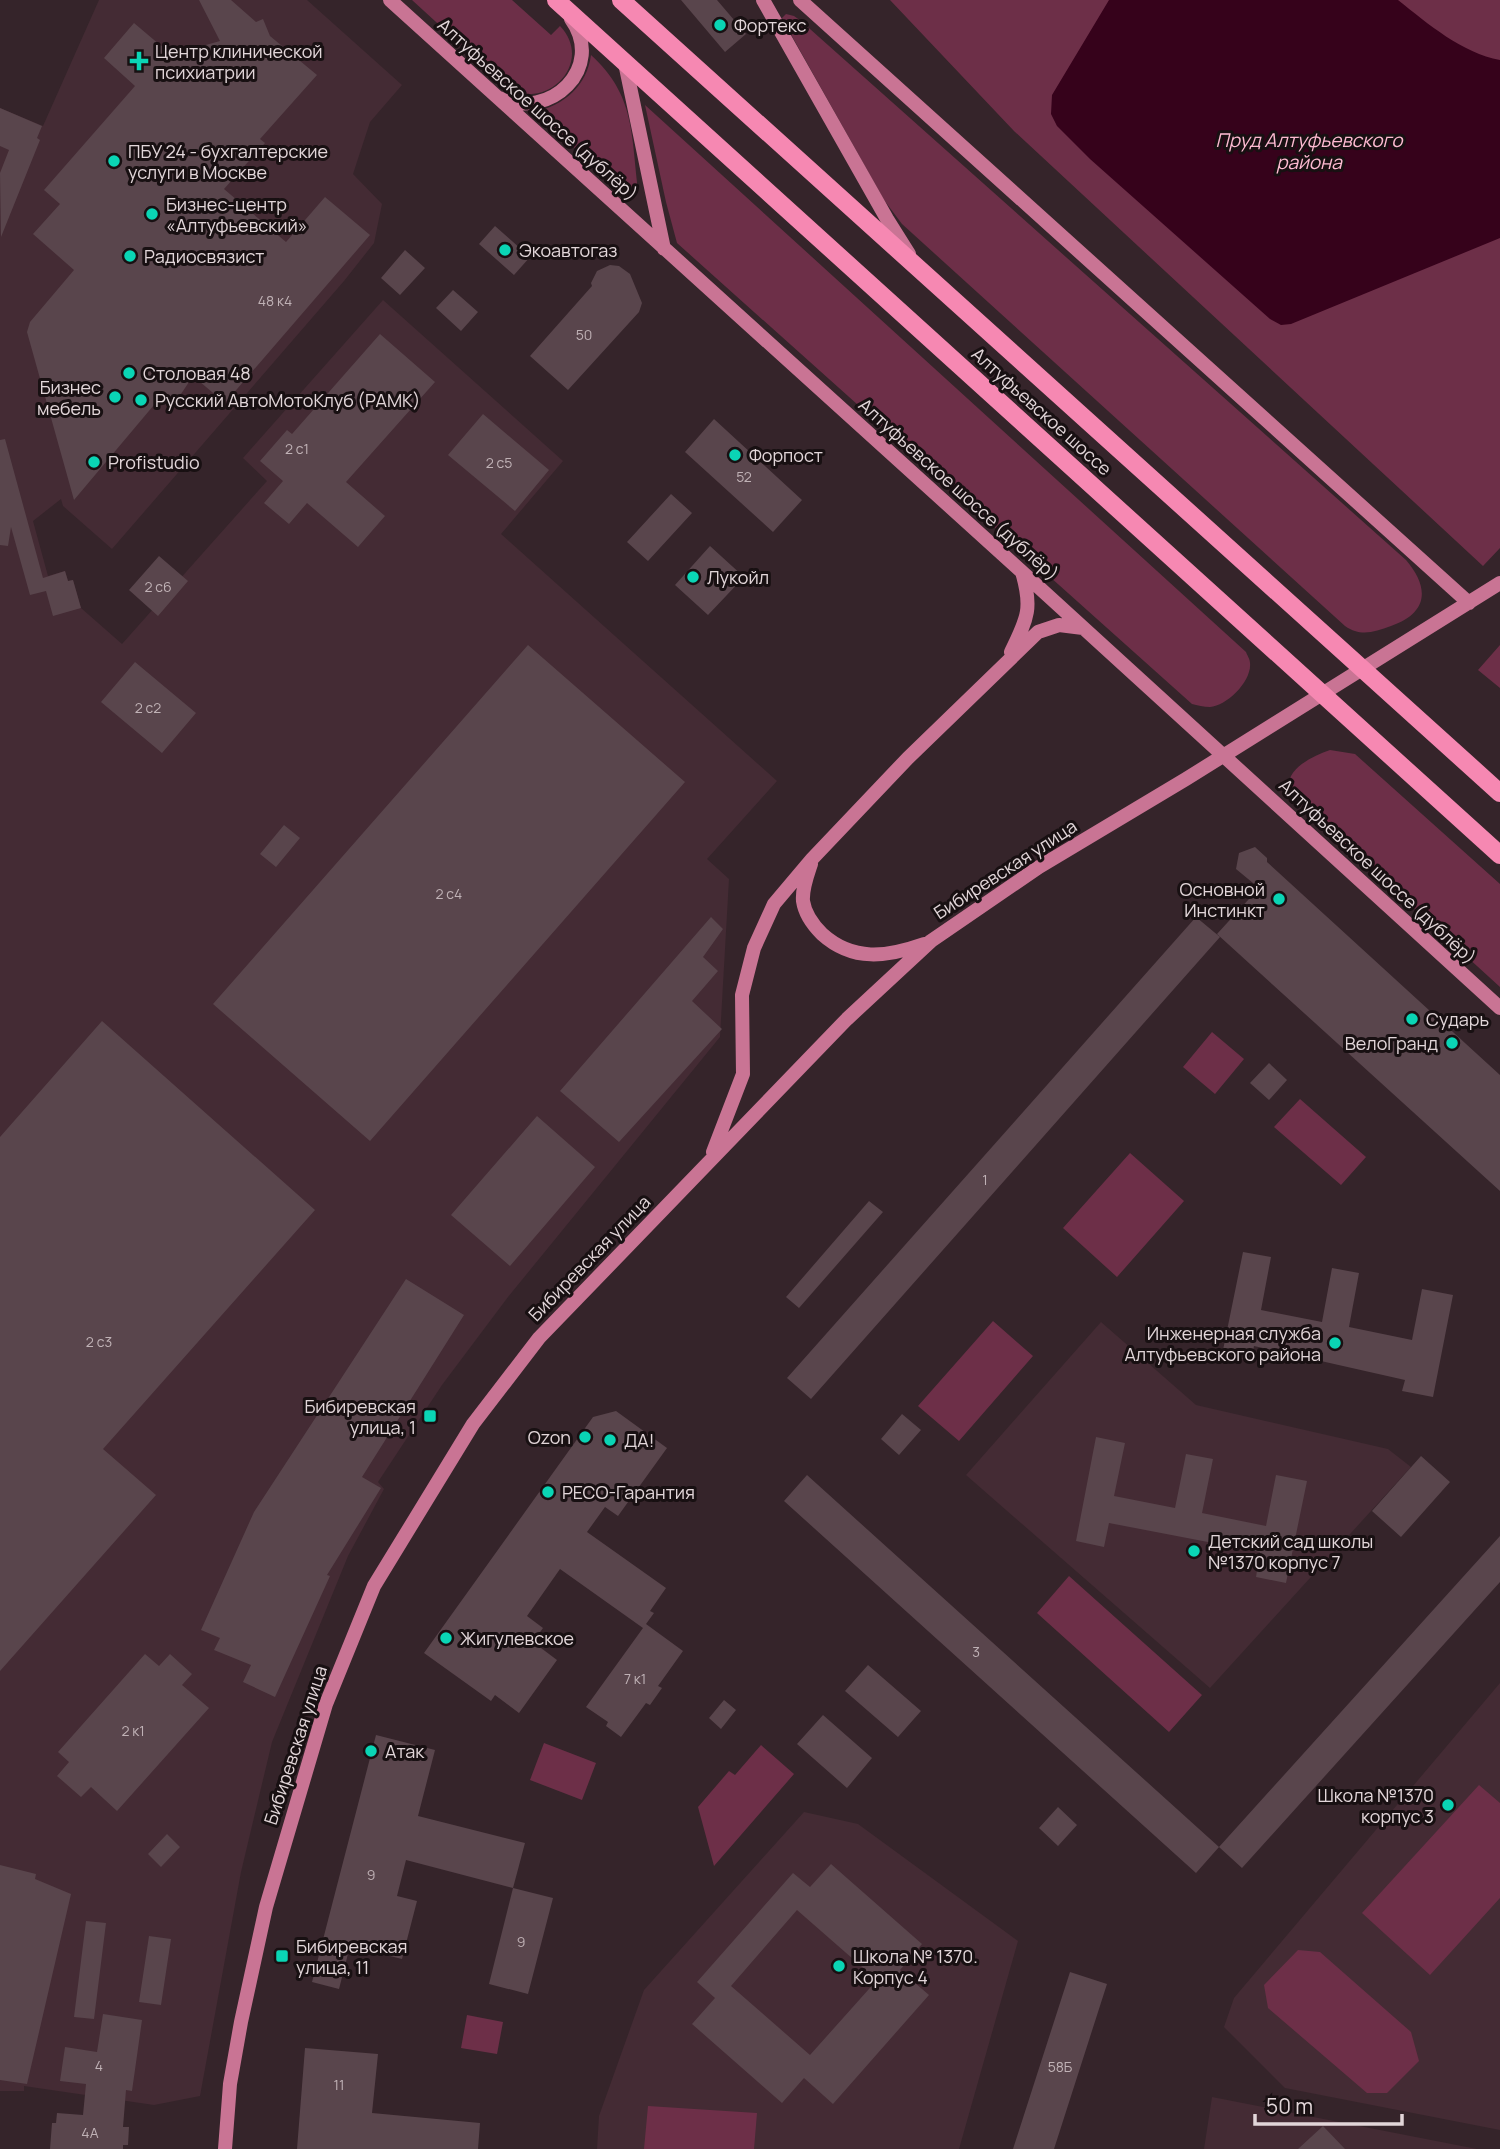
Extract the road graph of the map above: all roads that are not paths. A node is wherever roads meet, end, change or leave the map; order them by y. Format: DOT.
graph roads {
  1 [pos="390,0"];
  2 [pos="621,0"];
  3 [pos="800,0"];
  4 [pos="556,1"];
  5 [pos="767,1"];
  6 [pos="625,63"];
  7 [pos="493,95"];
  8 [pos="664,249"];
  9 [pos="927,276"];
  10 [pos="1021,571"];
  11 [pos="1500,583"];
  12 [pos="1469,603"];
  13 [pos="1083,628"];
  14 [pos="1006,661"];
  15 [pos="1363,669"];
  16 [pos="1323,694"];
  17 [pos="1224,755"];
  18 [pos="1500,793"];
  19 [pos="1500,855"];
  20 [pos="812,859"];
  21 [pos="931,942"];
  22 [pos="1500,1008"];
  23 [pos="710,1159"];
  24 [pos="225,2149"];
  1 -- 7 [label="main road, Алтуфьевское шоссе (дублёр)"];
  2 -- 9 [label="main road, Алтуфьевское шоссе"];
  3 -- 12 [label="main road"];
  4 -- 6 [label="main road, Алтуфьевское шоссе"];
  4 -- 7 [label="main road"];
  5 -- 9 [label="main road"];
  6 -- 8 [label="main road"];
  6 -- 16 [label="main road, Алтуфьевское шоссе"];
  7 -- 8 [label="main road, Алтуфьевское шоссе (дублёр)"];
  8 -- 10 [label="main road, Алтуфьевское шоссе (дублёр)"];
  9 -- 15 [label="main road, Алтуфьевское шоссе"];
  10 -- 13 [label="main road, Алтуфьевское шоссе (дублёр)"];
  10 -- 14 [label="main road"];
  11 -- 12 [label="main road, Бибиревская улица"];
  12 -- 15 [label="main road, Бибиревская улица"];
  13 -- 14 [label="main road"];
  13 -- 17 [label="main road, Алтуфьевское шоссе (дублёр)"];
  14 -- 20 [label="main road"];
  15 -- 16 [label="main road, Бибиревская улица"];
  15 -- 18 [label="main road, Алтуфьевское шоссе"];
  16 -- 17 [label="main road, Бибиревская улица"];
  16 -- 19 [label="main road, Алтуфьевское шоссе"];
  17 -- 21 [label="main road, Бибиревская улица"];
  17 -- 22 [label="main road, Алтуфьевское шоссе (дублёр)"];
  20 -- 21 [label="main road"];
  20 -- 23 [label="main road"];
  21 -- 23 [label="main road, Бибиревская улица"];
  23 -- 24 [label="main road, Бибиревская улица"];
}
